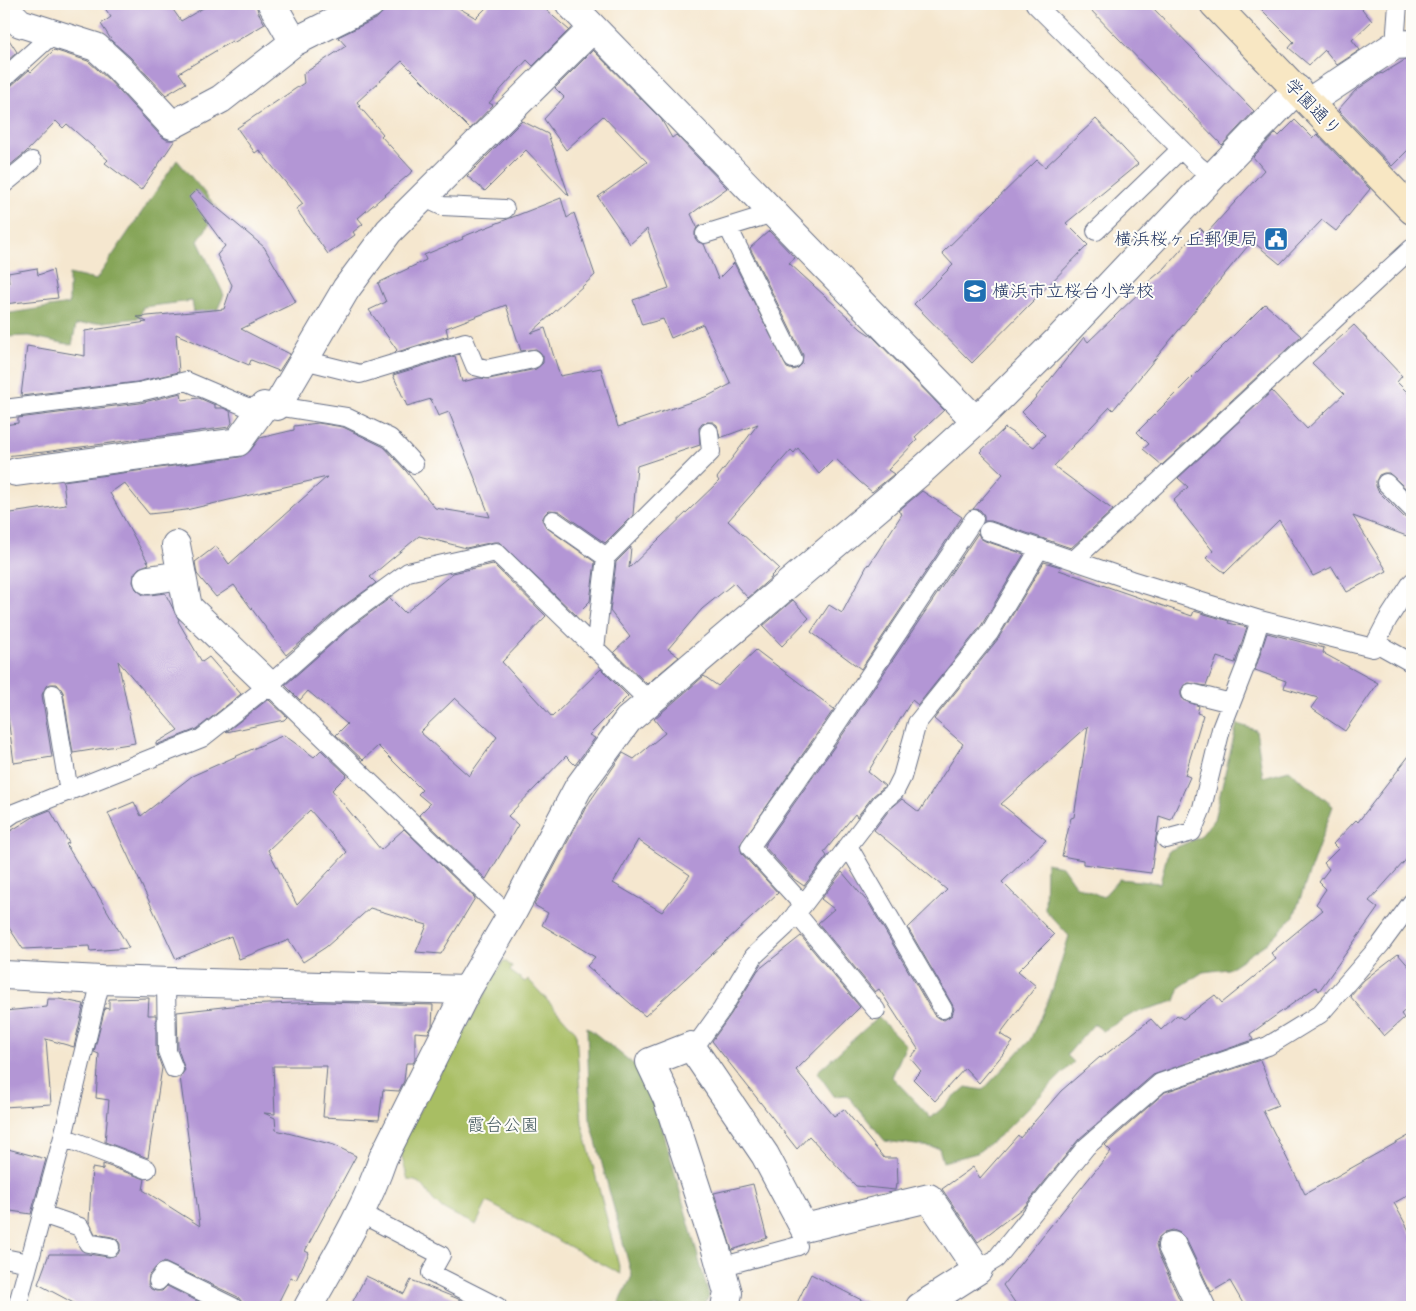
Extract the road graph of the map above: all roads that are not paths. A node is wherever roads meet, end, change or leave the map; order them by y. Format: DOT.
graph roads {
  1 [pos="272,4"];
  2 [pos="370,4"];
  3 [pos="570,4"];
  4 [pos="1035,4"];
  5 [pos="1214,4"];
  6 [pos="1398,4"];
  7 [pos="4,8"];
  8 [pos="593,28"];
  9 [pos="54,33"];
  10 [pos="294,42"];
  11 [pos="1403,44"];
  12 [pos="4,78"];
  13 [pos="1303,96"];
  14 [pos="1181,149"];
  15 [pos="32,161"];
  16 [pos="1212,177"];
  17 [pos="4,184"];
  18 [pos="424,197"];
  19 [pos="505,209"];
  20 [pos="1412,210"];
  21 [pos="773,213"];
  22 [pos="728,227"];
  23 [pos="1096,231"];
  24 [pos="705,234"];
  25 [pos="1412,248"];
  26 [pos="533,359"];
  27 [pos="793,359"];
  28 [pos="304,360"];
  29 [pos="270,406"];
  30 [pos="4,409"];
  31 [pos="976,421"];
  32 [pos="709,432"];
  33 [pos="414,464"];
  34 [pos="16,472"];
  35 [pos="1386,483"];
  36 [pos="1412,509"];
  37 [pos="974,519"];
  38 [pos="553,520"];
  39 [pos="988,531"];
  40 [pos="176,545"];
  41 [pos="1040,548"];
  42 [pos="606,557"];
  43 [pos="1074,560"];
  44 [pos="182,576"];
  45 [pos="148,580"];
  46 [pos="1412,582"];
  47 [pos="1260,620"];
  48 [pos="1376,643"];
  49 [pos="594,649"];
  50 [pos="1412,663"];
  51 [pos="269,685"];
  52 [pos="53,694"];
  53 [pos="1191,698"];
  54 [pos="649,701"];
  55 [pos="1229,708"];
  56 [pos="69,792"];
  57 [pos="4,820"];
  58 [pos="1166,839"];
  59 [pos="848,846"];
  60 [pos="1412,902"];
  61 [pos="800,909"];
  62 [pos="518,926"];
  63 [pos="4,975"];
  64 [pos="101,980"];
  65 [pos="166,982"];
  66 [pos="467,990"];
  67 [pos="943,1009"];
  68 [pos="876,1010"];
  69 [pos="691,1046"];
  70 [pos="174,1069"];
  71 [pos="63,1137"];
  72 [pos="147,1170"];
  73 [pos="360,1213"];
  74 [pos="42,1214"];
  75 [pos="798,1246"];
  76 [pos="1172,1246"];
  77 [pos="110,1247"];
  78 [pos="4,1258"];
  79 [pos="29,1263"];
  80 [pos="720,1267"];
  81 [pos="978,1270"];
  82 [pos="158,1282"];
  83 [pos="17,1307"];
  84 [pos="232,1307"];
  85 [pos="308,1307"];
  86 [pos="498,1307"];
  87 [pos="725,1307"];
  88 [pos="920,1307"];
  89 [pos="1201,1307"];
  1 -- 10 [label="street"];
  2 -- 10 [label="street"];
  3 -- 8 [label="street"];
  4 -- 14 [label="lane"];
  5 -- 13 [label="street, 学園通り"];
  6 -- 11 [label="lane"];
  7 -- 9 [label="street"];
  8 -- 18 [label="street"];
  8 -- 21 [label="street"];
  9 -- 10 [label="street"];
  9 -- 12 [label="lane"];
  11 -- 13 [label="street"];
  13 -- 16 [label="street"];
  13 -- 20 [label="street, 学園通り"];
  14 -- 16 [label="lane"];
  14 -- 23 [label="lane"];
  15 -- 17 [label="lane"];
  16 -- 31 [label="street"];
  18 -- 19 [label="lane"];
  18 -- 28 [label="street"];
  21 -- 22 [label="lane"];
  21 -- 31 [label="street"];
  22 -- 24 [label="lane"];
  22 -- 27 [label="lane"];
  25 -- 43 [label="lane"];
  26 -- 28 [label="lane"];
  28 -- 29 [label="street"];
  29 -- 30 [label="lane"];
  29 -- 33 [label="lane"];
  29 -- 34 [label="street"];
  31 -- 54 [label="street"];
  32 -- 42 [label="lane"];
  35 -- 36 [label="lane"];
  37 -- 61 [label="lane"];
  38 -- 42 [label="lane"];
  39 -- 41 [label="lane"];
  40 -- 44 [label="street"];
  41 -- 43 [label="lane"];
  41 -- 59 [label="lane"];
  42 -- 49 [label="lane"];
  43 -- 47 [label="lane"];
  44 -- 45 [label="street"];
  44 -- 51 [label="street"];
  46 -- 48 [label="lane"];
  47 -- 48 [label="lane"];
  47 -- 55 [label="lane"];
  48 -- 50 [label="lane"];
  49 -- 51 [label="lane"];
  49 -- 54 [label="lane"];
  51 -- 56 [label="lane"];
  51 -- 62 [label="lane"];
  52 -- 56 [label="lane"];
  53 -- 55 [label="lane"];
  54 -- 62 [label="street"];
  55 -- 58 [label="lane"];
  56 -- 57 [label="lane"];
  59 -- 61 [label="lane"];
  59 -- 67 [label="lane"];
  60 -- 81 [label="lane"];
  61 -- 68 [label="lane"];
  61 -- 69 [label="lane"];
  62 -- 66 [label="street"];
  63 -- 64 [label="street"];
  64 -- 65 [label="street"];
  64 -- 71 [label="lane"];
  65 -- 66 [label="street"];
  65 -- 70 [label="lane"];
  66 -- 73 [label="street"];
  69 -- 80 [label="street"];
  69 -- 81 [label="street"];
  71 -- 72 [label="lane"];
  71 -- 74 [label="lane"];
  73 -- 85 [label="street"];
  73 -- 86 [label="lane"];
  74 -- 77 [label="lane"];
  74 -- 79 [label="lane"];
  75 -- 80 [label="lane"];
  76 -- 89 [label="street"];
  78 -- 79 [label="lane"];
  79 -- 83 [label="lane"];
  80 -- 87 [label="street"];
  81 -- 88 [label="street"];
  82 -- 84 [label="lane"];
}
